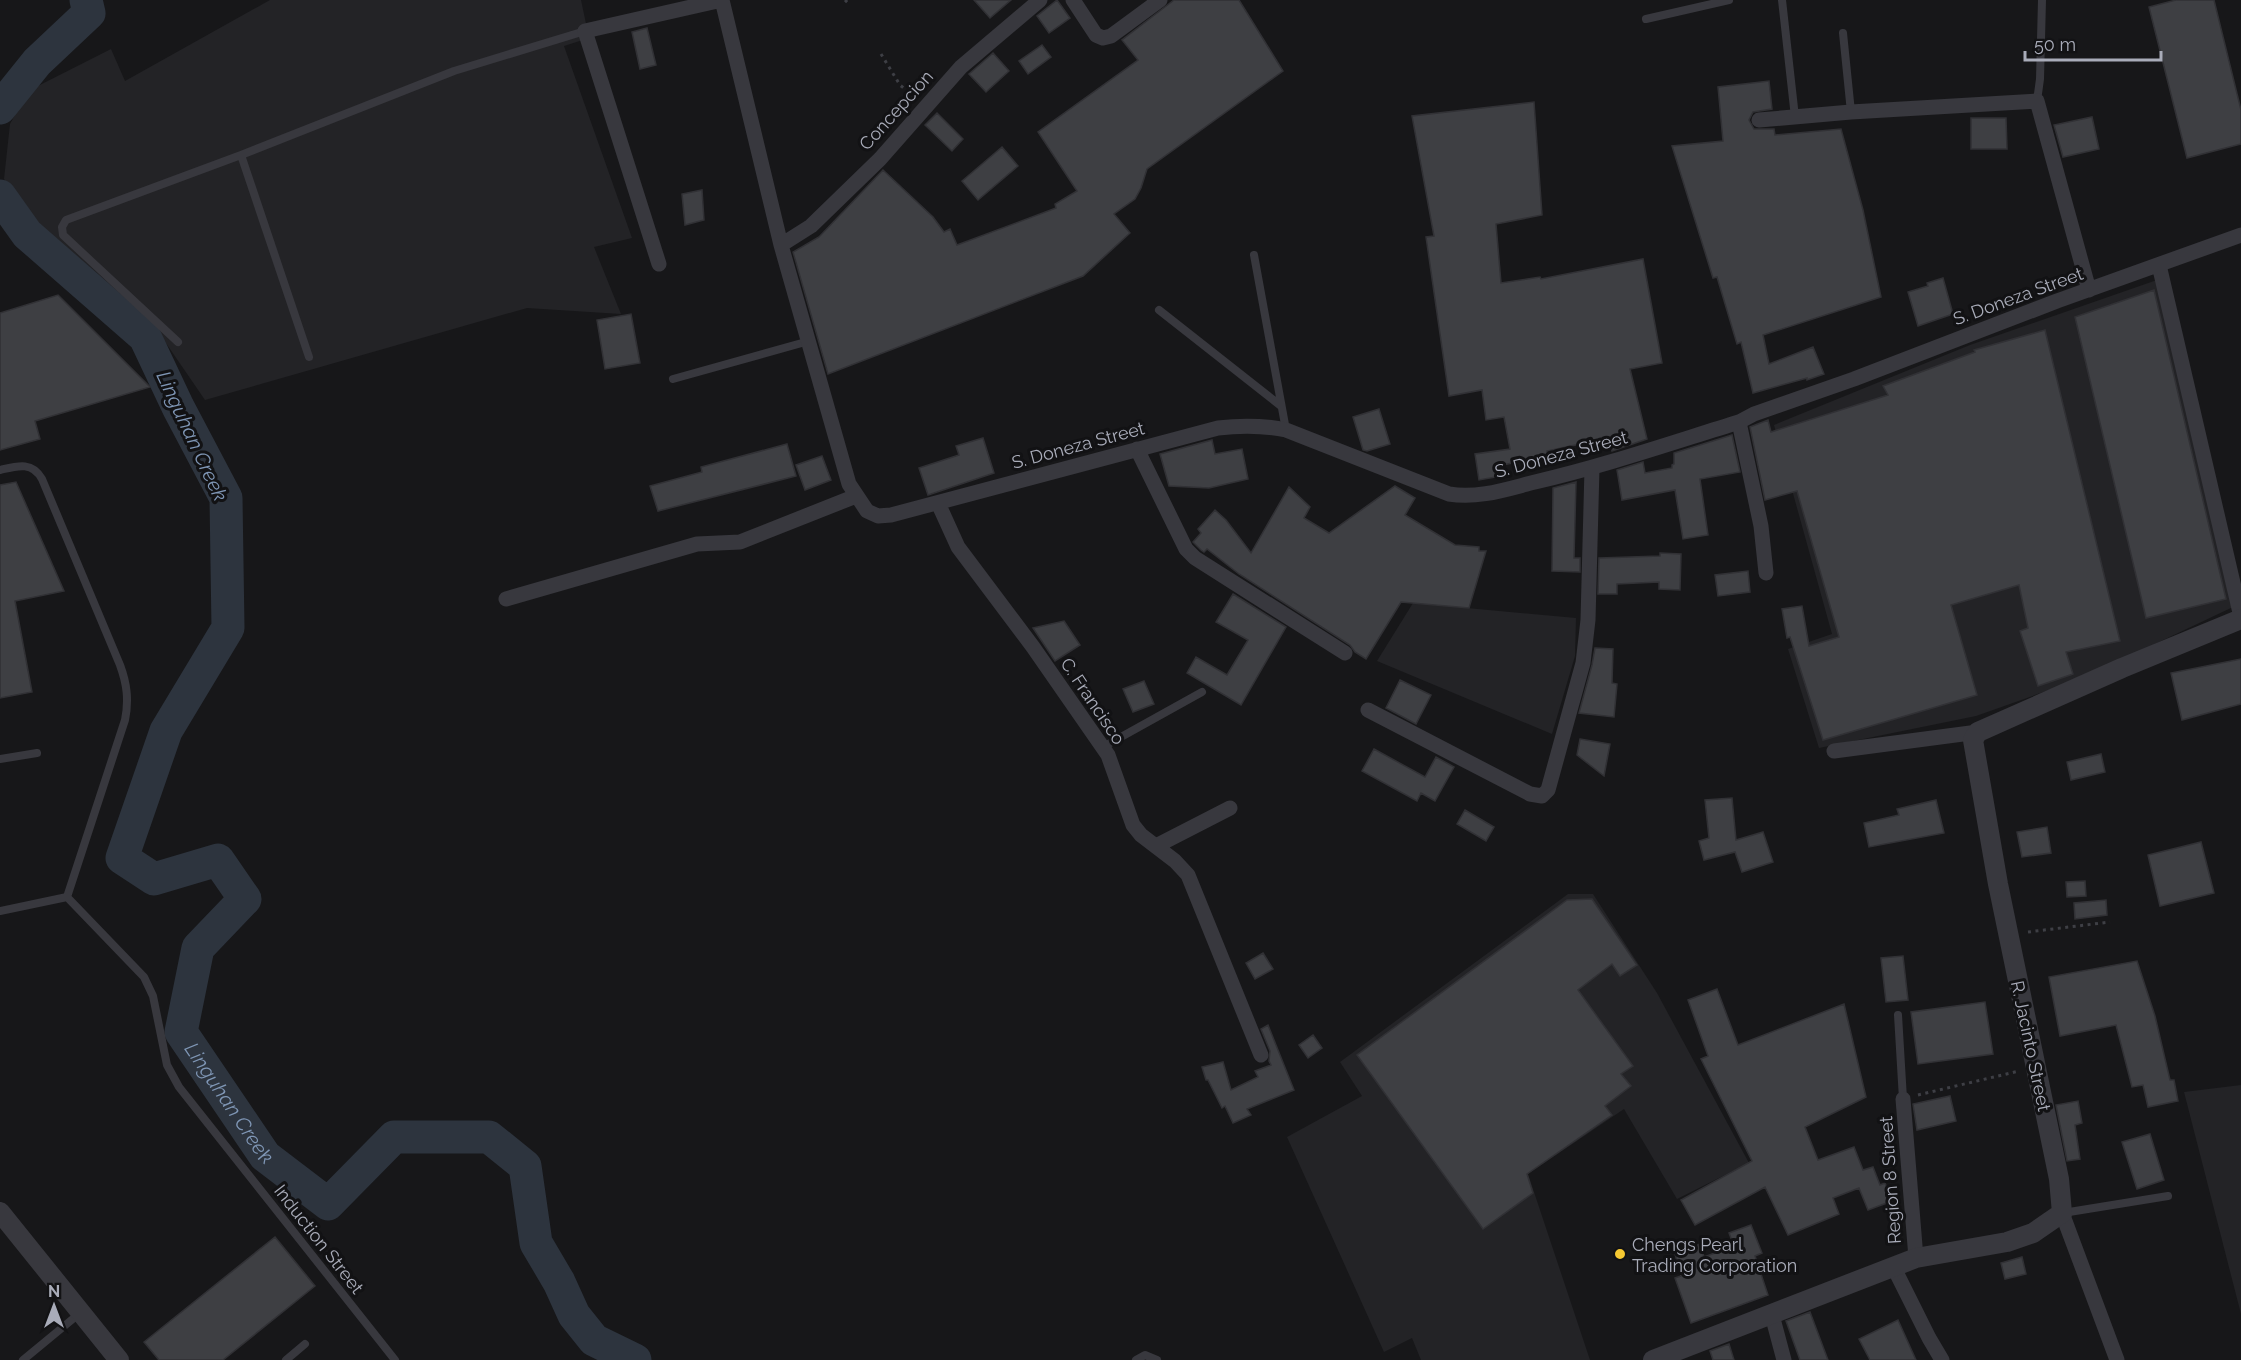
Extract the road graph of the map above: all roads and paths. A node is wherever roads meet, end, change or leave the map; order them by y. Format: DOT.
graph roads {
  1 [pos="722,0"];
  2 [pos="845,0"];
  3 [pos="1040,0"];
  4 [pos="1073,0"];
  5 [pos="1160,0"];
  6 [pos="1729,0"];
  7 [pos="1782,0"];
  8 [pos="2042,0"];
  9 [pos="849,4"];
  10 [pos="1646,19"];
  11 [pos="585,31"];
  12 [pos="1843,33"];
  13 [pos="880,54"];
  14 [pos="2037,101"];
  15 [pos="926,107"];
  16 [pos="1851,112"];
  17 [pos="1795,117"];
  18 [pos="1760,120"];
  19 [pos="241,155"];
  20 [pos="2241,236"];
  21 [pos="781,245"];
  22 [pos="1254,255"];
  23 [pos="659,264"];
  24 [pos="2159,265"];
  25 [pos="2089,290"];
  26 [pos="1159,310"];
  27 [pos="809,341"];
  28 [pos="178,342"];
  29 [pos="309,357"];
  30 [pos="673,379"];
  31 [pos="1281,406"];
  32 [pos="1739,422"];
  33 [pos="1286,430"];
  34 [pos="1137,448"];
  35 [pos="1592,468"];
  36 [pos="0,470"];
  37 [pos="856,496"];
  38 [pos="938,502"];
  39 [pos="1766,573"];
  40 [pos="506,598"];
  41 [pos="2241,618"];
  42 [pos="1345,653"];
  43 [pos="1202,692"];
  44 [pos="1368,710"];
  45 [pos="1978,732"];
  46 [pos="1103,747"];
  47 [pos="1834,751"];
  48 [pos="37,753"];
  49 [pos="0,759"];
  50 [pos="1230,808"];
  51 [pos="1156,846"];
  52 [pos="67,897"];
  53 [pos="0,911"];
  54 [pos="2110,922"];
  55 [pos="2008,934"];
  56 [pos="1898,1015"];
  57 [pos="1261,1055"];
  58 [pos="2035,1067"];
  59 [pos="1904,1099"];
  60 [pos="2168,1196"];
  61 [pos="0,1212"];
  62 [pos="2062,1213"];
  63 [pos="1916,1258"];
  64 [pos="1893,1266"];
  65 [pos="81,1312"];
  66 [pos="1772,1315"];
  67 [pos="305,1344"];
  68 [pos="1680,1356"];
  69 [pos="23,1360"];
  70 [pos="119,1360"];
  71 [pos="286,1360"];
  72 [pos="395,1360"];
  73 [pos="1136,1360"];
  74 [pos="1157,1360"];
  75 [pos="1653,1360"];
  76 [pos="1784,1360"];
  77 [pos="1942,1360"];
  78 [pos="2117,1360"];
  1 -- 11 [label="street"];
  1 -- 21 [label="street"];
  2 -- 9 [label="path"];
  3 -- 15 [label="street, Concepcion"];
  4 -- 5 [label="street"];
  6 -- 10 [label="lane"];
  7 -- 17 [label="lane"];
  8 -- 14 [label="lane"];
  11 -- 19 [label="lane"];
  11 -- 23 [label="street"];
  12 -- 16 [label="lane"];
  13 -- 15 [label="path"];
  14 -- 16 [label="street"];
  14 -- 25 [label="street"];
  15 -- 21 [label="street, Concepcion"];
  16 -- 17 [label="street"];
  17 -- 18 [label="street"];
  19 -- 28 [label="lane"];
  19 -- 29 [label="lane"];
  20 -- 24 [label="street, S. Doneza Street"];
  21 -- 27 [label="street"];
  22 -- 31 [label="lane"];
  24 -- 25 [label="street, S. Doneza Street"];
  24 -- 41 [label="street"];
  25 -- 32 [label="street, S. Doneza Street"];
  26 -- 31 [label="lane"];
  27 -- 30 [label="lane"];
  27 -- 37 [label="street"];
  31 -- 33 [label="lane"];
  32 -- 35 [label="street, S. Doneza Street"];
  32 -- 39 [label="street"];
  33 -- 34 [label="street, S. Doneza Street"];
  33 -- 35 [label="street, S. Doneza Street"];
  34 -- 38 [label="street, S. Doneza Street"];
  34 -- 42 [label="street"];
  35 -- 44 [label="street"];
  36 -- 52 [label="lane"];
  37 -- 38 [label="street, S. Doneza Street"];
  37 -- 40 [label="street"];
  38 -- 46 [label="street, C. Francisco"];
  41 -- 45 [label="street"];
  43 -- 46 [label="lane"];
  45 -- 47 [label="street"];
  45 -- 55 [label="street, R. Jacinto Street"];
  46 -- 51 [label="street, C. Francisco"];
  48 -- 49 [label="lane"];
  50 -- 51 [label="street"];
  51 -- 57 [label="street, C. Francisco"];
  52 -- 53 [label="lane"];
  52 -- 72 [label="lane, Induction Street"];
  54 -- 55 [label="path"];
  55 -- 58 [label="street, R. Jacinto Street"];
  56 -- 59 [label="lane"];
  58 -- 59 [label="path"];
  58 -- 62 [label="street, R. Jacinto Street"];
  59 -- 63 [label="street, Region 8 Street"];
  60 -- 62 [label="lane"];
  61 -- 65 [label="street"];
  62 -- 63 [label="street"];
  62 -- 78 [label="street"];
  63 -- 64 [label="street"];
  64 -- 66 [label="street"];
  64 -- 77 [label="street"];
  65 -- 69 [label="lane"];
  65 -- 70 [label="street"];
  66 -- 68 [label="street"];
  66 -- 76 [label="street"];
  67 -- 71 [label="lane"];
  68 -- 75 [label="street"];
  73 -- 74 [label="lane"];
}
